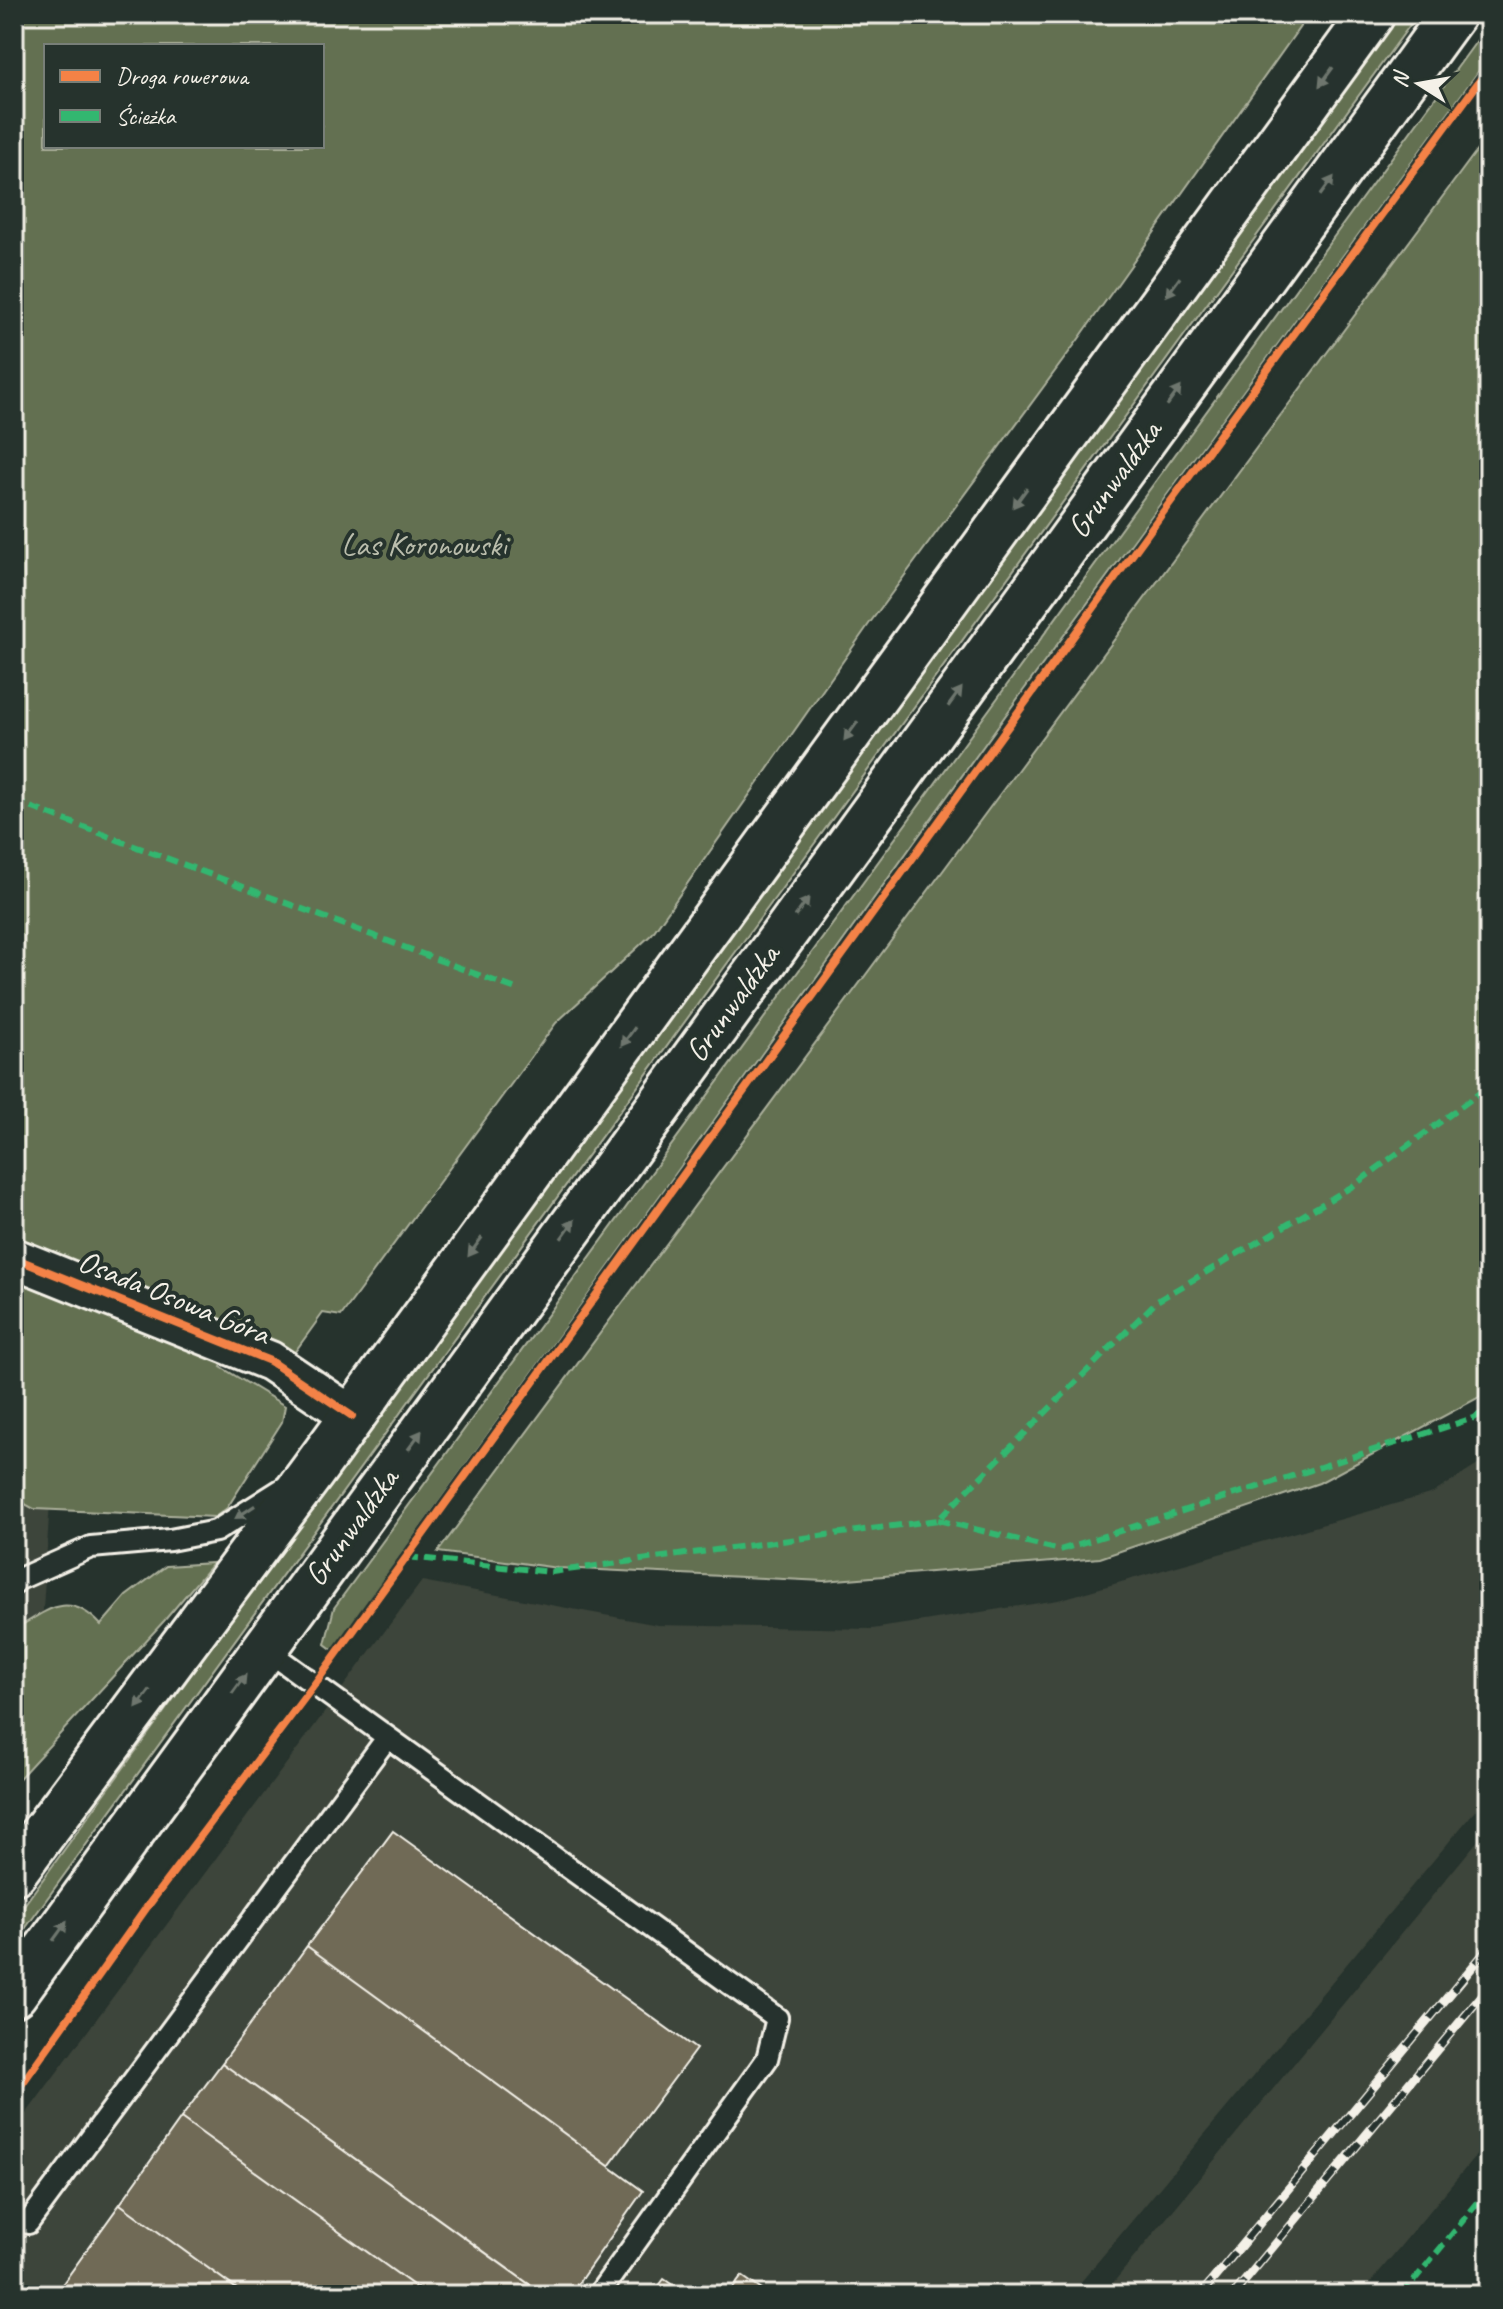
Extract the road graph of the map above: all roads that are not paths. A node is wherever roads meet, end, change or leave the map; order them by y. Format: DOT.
graph roads {
  1 [pos="1372,14"];
  2 [pos="1453,14"];
  3 [pos="14,1258"];
  4 [pos="352,1416"];
  5 [pos="312,1472"];
  6 [pos="15,1581"];
  7 [pos="264,1648"];
  8 [pos="387,1738"];
  9 [pos="14,1872"];
  10 [pos="14,1994"];
  11 [pos="28,2223"];
  12 [pos="598,2295"];
  1 -- 4 [label="main road, Grunwaldzka, one-way"];
  7 -- 2 [label="main road, Grunwaldzka, one-way"];
  3 -- 4 [label="street, Osada Osowa Góra"];
  4 -- 5 [label="main road, Grunwaldzka"];
  5 -- 6 [label="lane, one-way"];
  5 -- 9 [label="main road, Grunwaldzka, one-way"];
  7 -- 8 [label="lane"];
  10 -- 7 [label="main road, Grunwaldzka, one-way"];
  8 -- 11 [label="lane"];
  8 -- 12 [label="lane"];
}
